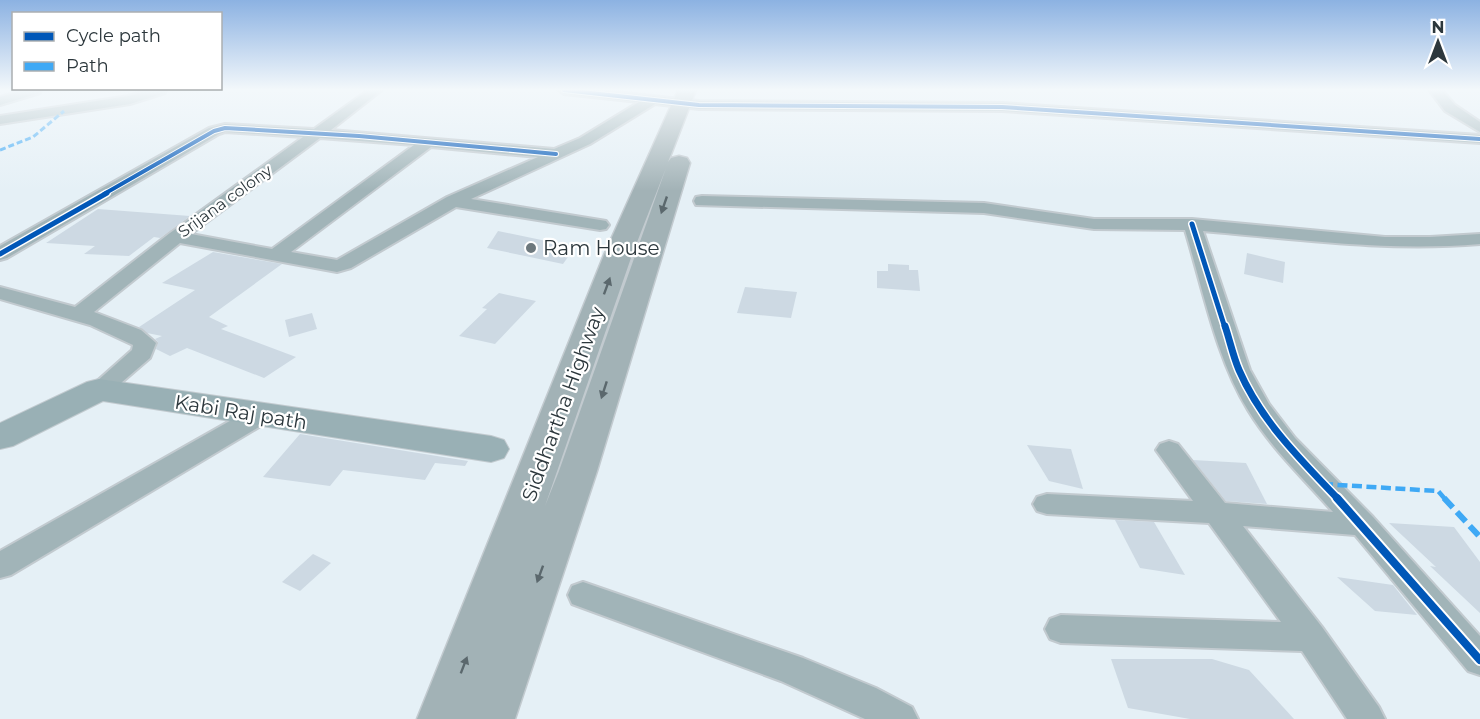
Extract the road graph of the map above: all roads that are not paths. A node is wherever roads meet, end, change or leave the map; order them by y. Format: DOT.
graph roads {
  1 [pos="331,124"];
  2 [pos="621,124"];
  3 [pos="674,124"];
  4 [pos="677,124"];
  5 [pos="1249,124"];
  6 [pos="318,133"];
  7 [pos="1480,139"];
  8 [pos="428,142"];
  9 [pos="556,154"];
  10 [pos="453,201"];
  11 [pos="702,201"];
  12 [pos="1192,224"];
  13 [pos="600,225"];
  14 [pos="177,237"];
  15 [pos="1480,239"];
  16 [pos="0,254"];
  17 [pos="276,255"];
  18 [pos="0,293"];
  19 [pos="77,315"];
  20 [pos="99,390"];
  21 [pos="260,415"];
  22 [pos="0,437"];
  23 [pos="491,449"];
  24 [pos="1169,450"];
  25 [pos="1047,504"];
  26 [pos="1216,513"];
  27 [pos="1364,525"];
  28 [pos="0,566"];
  29 [pos="583,595"];
  30 [pos="1060,629"];
  31 [pos="1311,637"];
  32 [pos="1480,660"];
  33 [pos="443,719"];
  34 [pos="489,719"];
  35 [pos="900,719"];
  36 [pos="1367,719"];
  1 -- 6 [label="street, Srijana colony"];
  2 -- 9 [label="street"];
  33 -- 3 [label="highway, Siddhartha Highway, one-way"];
  4 -- 34 [label="highway, Siddhartha Highway, one-way"];
  5 -- 7 [label="street"];
  6 -- 8 [label="street"];
  6 -- 14 [label="street, Srijana colony"];
  6 -- 16 [label="street"];
  8 -- 9 [label="street"];
  8 -- 17 [label="street"];
  9 -- 10 [label="street"];
  10 -- 13 [label="street"];
  10 -- 17 [label="street"];
  11 -- 12 [label="street"];
  12 -- 15 [label="street"];
  12 -- 27 [label="street"];
  14 -- 17 [label="street"];
  14 -- 19 [label="street, Srijana colony"];
  18 -- 19 [label="street"];
  19 -- 20 [label="street"];
  20 -- 21 [label="street, Kabi Raj path"];
  20 -- 22 [label="street"];
  21 -- 23 [label="street, Kabi Raj path"];
  21 -- 28 [label="street"];
  24 -- 26 [label="street"];
  25 -- 26 [label="street"];
  26 -- 27 [label="street"];
  26 -- 31 [label="street"];
  27 -- 32 [label="street"];
  29 -- 35 [label="street"];
  30 -- 31 [label="street"];
  31 -- 36 [label="street"];
}
